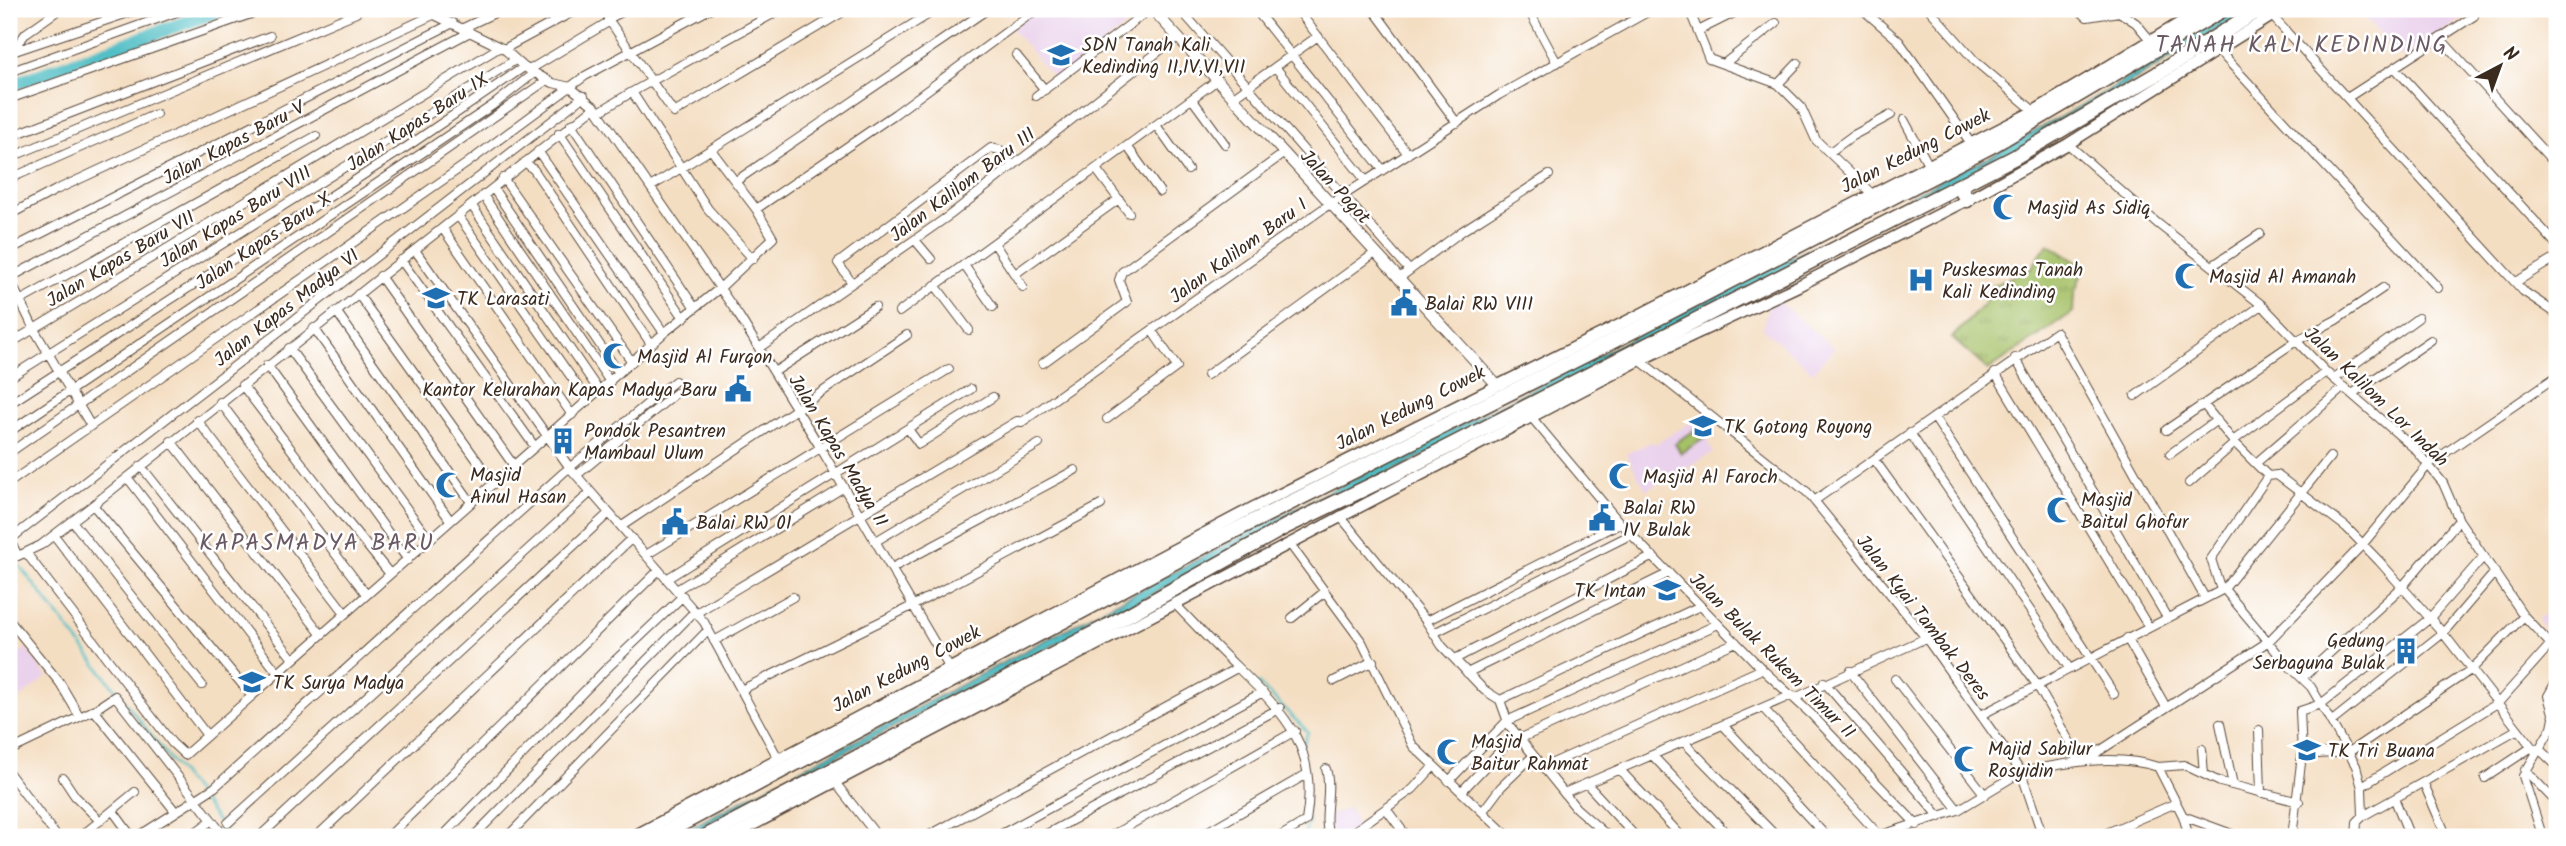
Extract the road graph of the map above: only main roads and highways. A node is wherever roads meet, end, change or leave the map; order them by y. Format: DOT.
graph roads {
  1 [pos="2203,9"];
  2 [pos="2224,9"];
  3 [pos="2283,9"];
  4 [pos="2266,12"];
  5 [pos="1959,186"];
  6 [pos="1967,200"];
  7 [pos="1880,211"];
  8 [pos="1865,225"];
  9 [pos="1632,325"];
  10 [pos="1636,356"];
  11 [pos="1100,595"];
  12 [pos="1173,597"];
  13 [pos="1111,632"];
  14 [pos="812,779"];
  15 [pos="733,803"];
  16 [pos="712,826"];
  17 [pos="632,837"];
  18 [pos="657,837"];
  19 [pos="663,837"];
  20 [pos="730,837"];
  1 -- 7 [label="main road, Jalan Kedung Cowek"];
  2 -- 7 [label="highway, Jalan Kedung Cowek"];
  3 -- 4 [label="main road, Jalan Kedung Cowek"];
  4 -- 5 [label="highway, Jalan Kedung Cowek"];
  4 -- 6 [label="main road, Jalan Kedung Cowek"];
  5 -- 6 [label="highway"];
  5 -- 7 [label="highway, Jalan Kedung Cowek"];
  6 -- 10 [label="main road, Jalan Kedung Cowek"];
  7 -- 8 [label="highway, Jalan Kedung Cowek"];
  7 -- 9 [label="main road, Jalan Kedung Cowek"];
  8 -- 9 [label="highway, Jalan Kedung Cowek"];
  8 -- 10 [label="highway, Jalan Kedung Cowek"];
  9 -- 11 [label="highway, Jalan Kedung Cowek"];
  9 -- 11 [label="main road, Jalan Kedung Cowek"];
  10 -- 12 [label="main road, Jalan Kedung Cowek"];
  10 -- 12 [label="highway, Jalan Kedung Cowek"];
  11 -- 15 [label="highway, Jalan Kedung Cowek"];
  11 -- 17 [label="main road, Jalan Kedung Cowek"];
  12 -- 13 [label="highway, Jalan Kedung Cowek"];
  13 -- 14 [label="highway, Jalan Kedung Cowek"];
  13 -- 20 [label="main road, Jalan Kedung Cowek"];
  14 -- 15 [label="highway"];
  14 -- 16 [label="highway, Jalan Kedung Cowek"];
  15 -- 18 [label="highway, Jalan Kedung Cowek"];
  16 -- 19 [label="highway, Jalan Kedung Cowek"];
}
